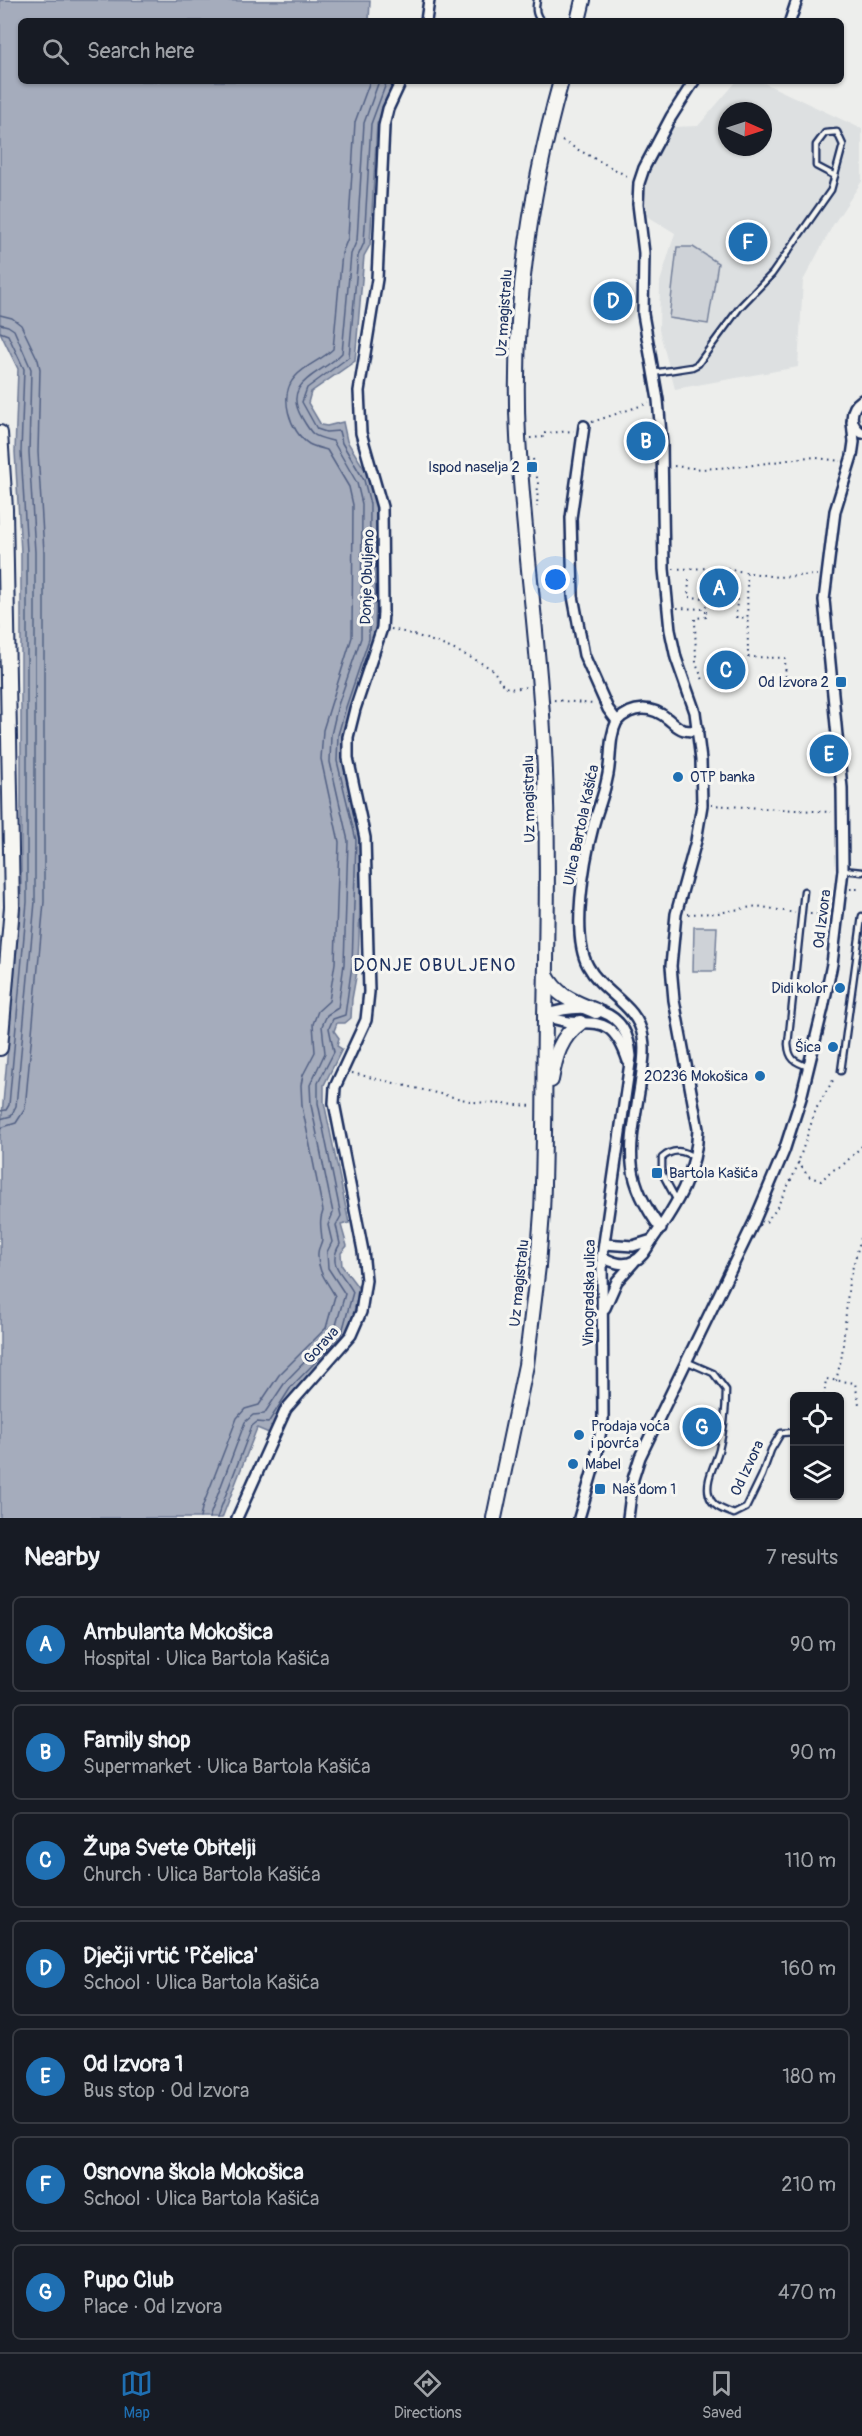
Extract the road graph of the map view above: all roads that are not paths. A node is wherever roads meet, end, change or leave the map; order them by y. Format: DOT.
graph roads {
  1 [pos="429,0"];
  2 [pos="537,0"];
  3 [pos="584,0"];
  4 [pos="796,0"];
  5 [pos="426,18"];
  6 [pos="538,18"];
  7 [pos="579,18"];
  8 [pos="790,18"];
  9 [pos="400,84"];
  10 [pos="560,84"];
  11 [pos="692,84"];
  12 [pos="835,176"];
  13 [pos="653,373"];
  14 [pos="862,400"];
  15 [pos="852,422"];
  16 [pos="584,426"];
  17 [pos="0,433"];
  18 [pos="862,433"];
  19 [pos="862,444"];
  20 [pos="852,456"];
  21 [pos="617,721"];
  22 [pos="698,730"];
  23 [pos="843,870"];
  24 [pos="862,872"];
  25 [pos="804,891"];
  26 [pos="862,916"];
  27 [pos="546,975"];
  28 [pos="596,1011"];
  29 [pos="545,1015"];
  30 [pos="580,1023"];
  31 [pos="0,1048"];
  32 [pos="629,1067"];
  33 [pos="809,1067"];
  34 [pos="344,1071"];
  35 [pos="842,1071"];
  36 [pos="539,1110"];
  37 [pos="695,1158"];
  38 [pos="678,1201"];
  39 [pos="661,1229"];
  40 [pos="652,1240"];
  41 [pos="604,1244"];
  42 [pos="603,1257"];
  43 [pos="635,1261"];
  44 [pos="602,1316"];
  45 [pos="687,1362"];
  46 [pos="790,1432"];
  47 [pos="237,1518"];
  48 [pos="494,1518"];
  49 [pos="579,1518"];
  50 [pos="628,1518"];
  1 -- 5 [label="street"];
  2 -- 6 [label="lane"];
  3 -- 7 [label="main road"];
  4 -- 8 [label="street"];
  9 -- 34 [label="street, Donje Obuljeno"];
  10 -- 27 [label="main road, Uz magistralu"];
  11 -- 13 [label="street"];
  12 -- 12 [label="lane"];
  12 -- 13 [label="lane"];
  13 -- 22 [label="street"];
  14 -- 15 [label="street"];
  15 -- 18 [label="street"];
  15 -- 20 [label="street, Od Izvora"];
  16 -- 21 [label="street"];
  17 -- 31 [label="main road"];
  19 -- 20 [label="street, Od Izvora"];
  20 -- 23 [label="street, Od Izvora"];
  21 -- 22 [label="street"];
  21 -- 39 [label="street, Ulica Bartola Kašića"];
  22 -- 37 [label="street"];
  23 -- 24 [label="lane"];
  23 -- 33 [label="street, Od Izvora"];
  25 -- 33 [label="lane"];
  26 -- 35 [label="lane"];
  27 -- 28 [label="main road"];
  27 -- 29 [label="main road, Uz magistralu"];
  28 -- 29 [label="street, Vinogradska ulica"];
  28 -- 32 [label="street, Vinogradska ulica"];
  29 -- 30 [label="street"];
  29 -- 36 [label="main road, Uz magistralu"];
  30 -- 32 [label="street"];
  30 -- 36 [label="main road"];
  32 -- 41 [label="street, Vinogradska ulica"];
  33 -- 45 [label="street, Od Izvora"];
  34 -- 47 [label="street, Gorava"];
  36 -- 48 [label="main road, Uz magistralu"];
  37 -- 38 [label="street"];
  37 -- 38 [label="lane"];
  38 -- 39 [label="street"];
  39 -- 40 [label="street"];
  40 -- 41 [label="street"];
  40 -- 43 [label="street"];
  41 -- 42 [label="street, Vinogradska ulica"];
  42 -- 43 [label="street"];
  42 -- 44 [label="street, Vinogradska ulica"];
  43 -- 44 [label="street"];
  44 -- 49 [label="street, Vinogradska ulica"];
  45 -- 46 [label="lane, Od Izvora"];
  45 -- 50 [label="street, Od Izvora"];
}
